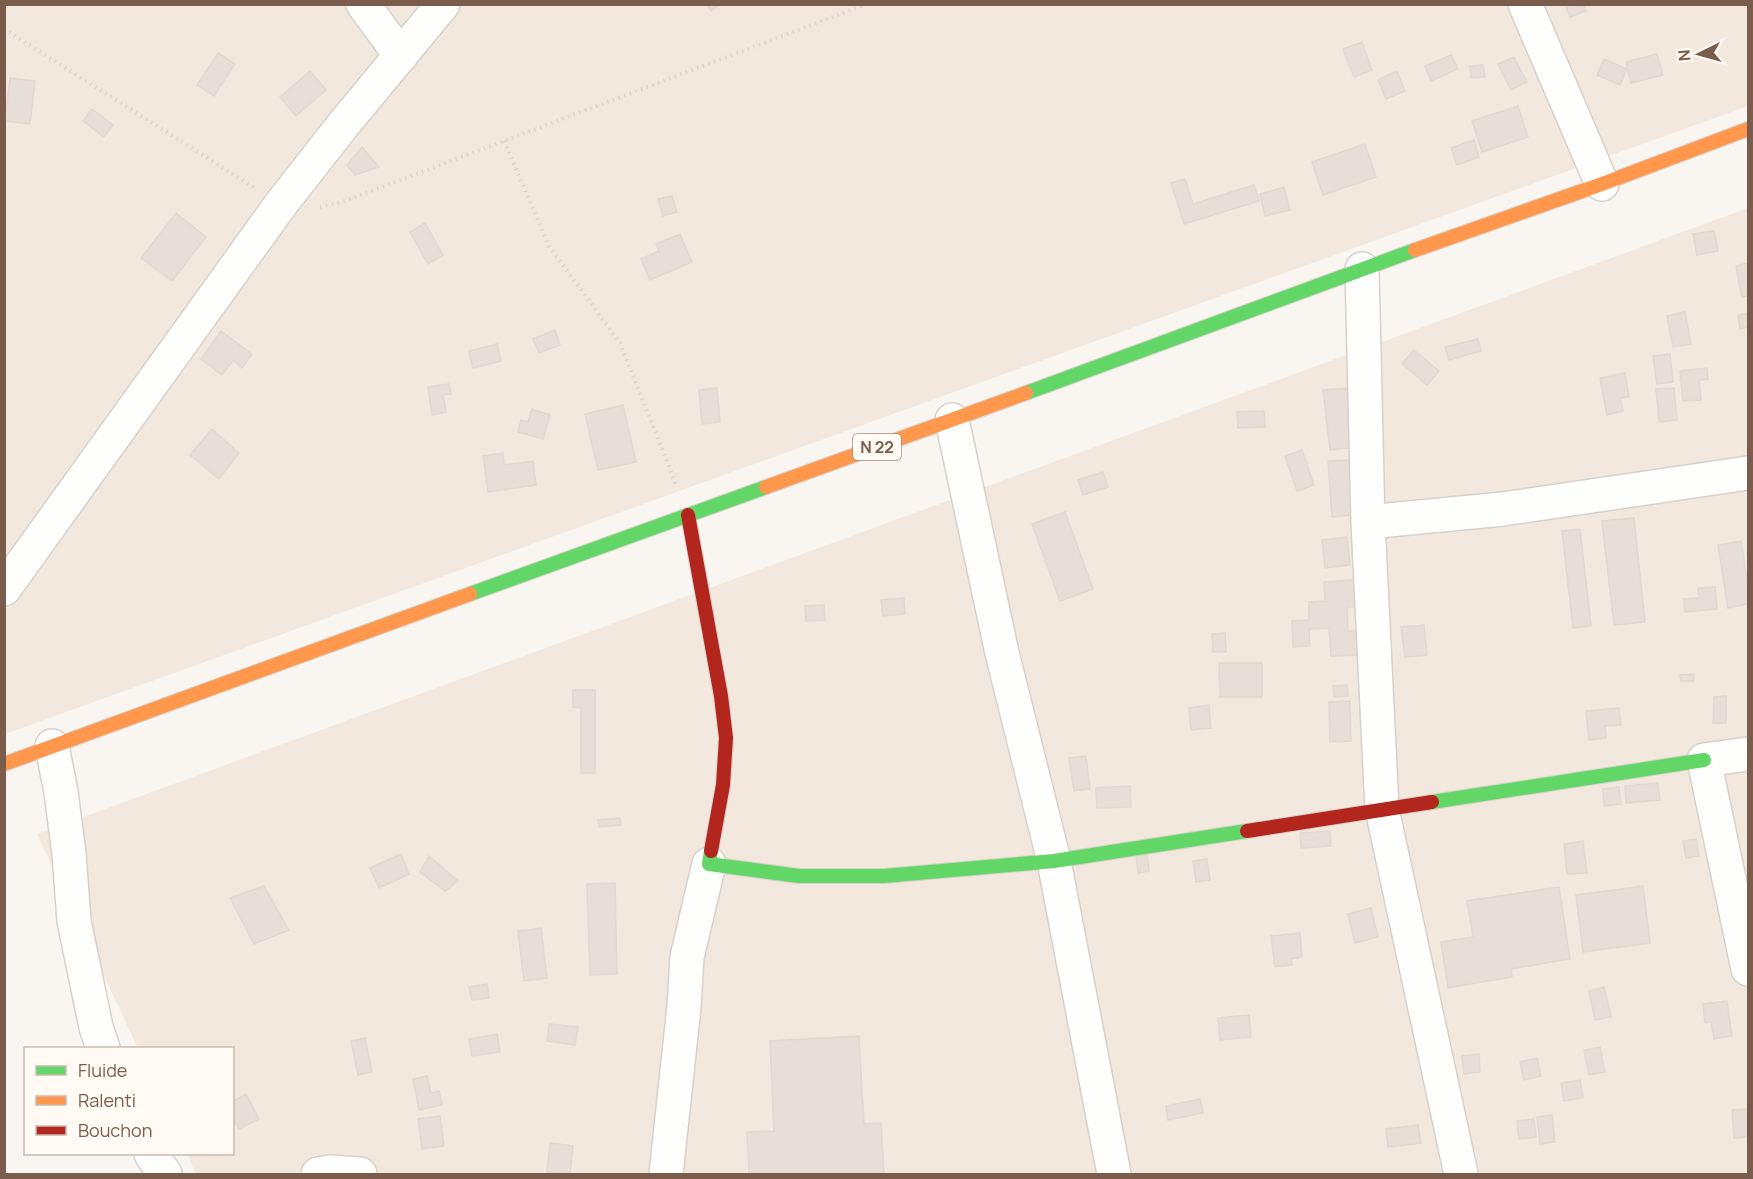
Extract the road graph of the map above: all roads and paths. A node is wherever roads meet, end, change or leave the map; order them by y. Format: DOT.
graph roads {
  1 [pos="363,4"];
  2 [pos="443,4"];
  3 [pos="867,4"];
  4 [pos="1525,4"];
  5 [pos="4,29"];
  6 [pos="401,56"];
  7 [pos="1749,129"];
  8 [pos="504,141"];
  9 [pos="1602,184"];
  10 [pos="281,204"];
  11 [pos="1362,269"];
  12 [pos="952,420"];
  13 [pos="1749,473"];
  14 [pos="688,514"];
  15 [pos="1368,522"];
  16 [pos="4,589"];
  17 [pos="52,747"];
  18 [pos="1749,754"];
  19 [pos="1704,760"];
  20 [pos="4,764"];
  21 [pos="1382,809"];
  22 [pos="1054,861"];
  23 [pos="709,864"];
  24 [pos="1749,969"];
  25 [pos="103,1047"];
  26 [pos="153,1155"];
  27 [pos="165,1174"];
  28 [pos="318,1174"];
  29 [pos="360,1174"];
  30 [pos="666,1174"];
  31 [pos="1114,1174"];
  32 [pos="1461,1174"];
  1 -- 6 [label="street"];
  2 -- 6 [label="street"];
  3 -- 8 [label="path"];
  4 -- 9 [label="street"];
  5 -- 10 [label="path"];
  6 -- 10 [label="street"];
  7 -- 9 [label="main road, N 22"];
  8 -- 10 [label="path"];
  8 -- 14 [label="path"];
  9 -- 11 [label="main road, N 22"];
  10 -- 16 [label="street"];
  11 -- 12 [label="main road, N 22"];
  11 -- 15 [label="street"];
  12 -- 14 [label="main road, N 22"];
  12 -- 22 [label="street"];
  13 -- 15 [label="street"];
  14 -- 17 [label="main road, N 22"];
  14 -- 23 [label="main road"];
  15 -- 21 [label="street"];
  17 -- 20 [label="main road, N 22"];
  17 -- 25 [label="street"];
  18 -- 19 [label="street"];
  19 -- 21 [label="main road"];
  19 -- 24 [label="street"];
  21 -- 22 [label="main road"];
  21 -- 32 [label="street"];
  22 -- 23 [label="main road"];
  22 -- 31 [label="street"];
  23 -- 30 [label="street"];
  26 -- 27 [label="street"];
  28 -- 29 [label="street"];
}
